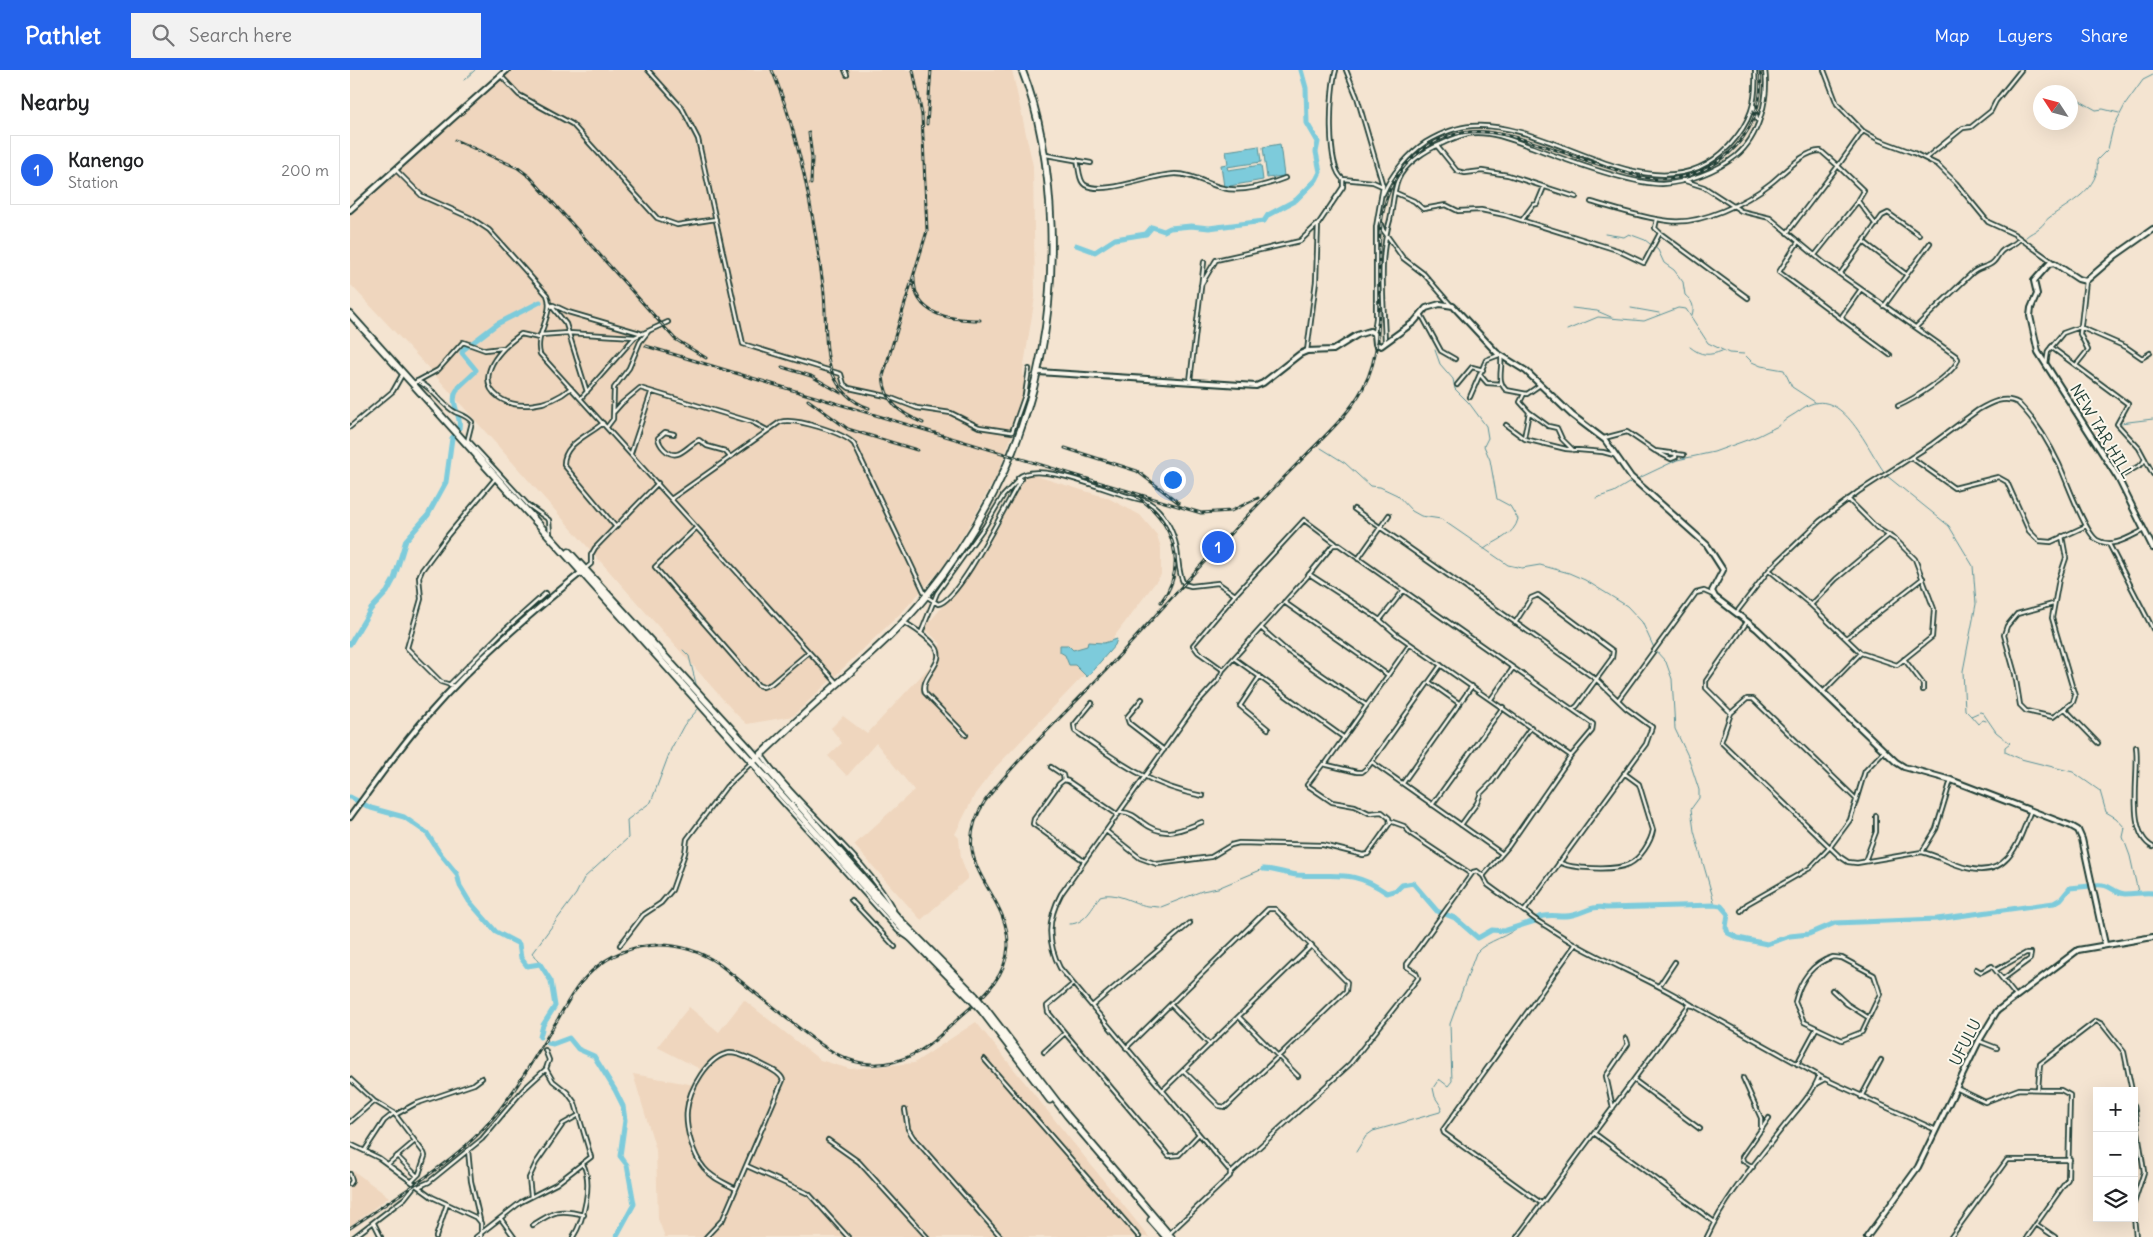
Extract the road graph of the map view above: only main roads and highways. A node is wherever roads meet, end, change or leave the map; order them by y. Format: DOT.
graph roads {
  1 [pos="1022,70"];
  2 [pos="350,314"];
  3 [pos="539,525"];
  4 [pos="583,571"];
  5 [pos="755,759"];
  6 [pos="973,998"];
  7 [pos="1168,1236"];
  1 -- 5 [label="highway"];
  2 -- 3 [label="highway"];
  3 -- 4 [label="highway"];
  3 -- 4 [label="highway"];
  4 -- 5 [label="highway"];
  5 -- 6 [label="highway"];
  5 -- 6 [label="highway"];
  6 -- 7 [label="highway, bridge"];
}
